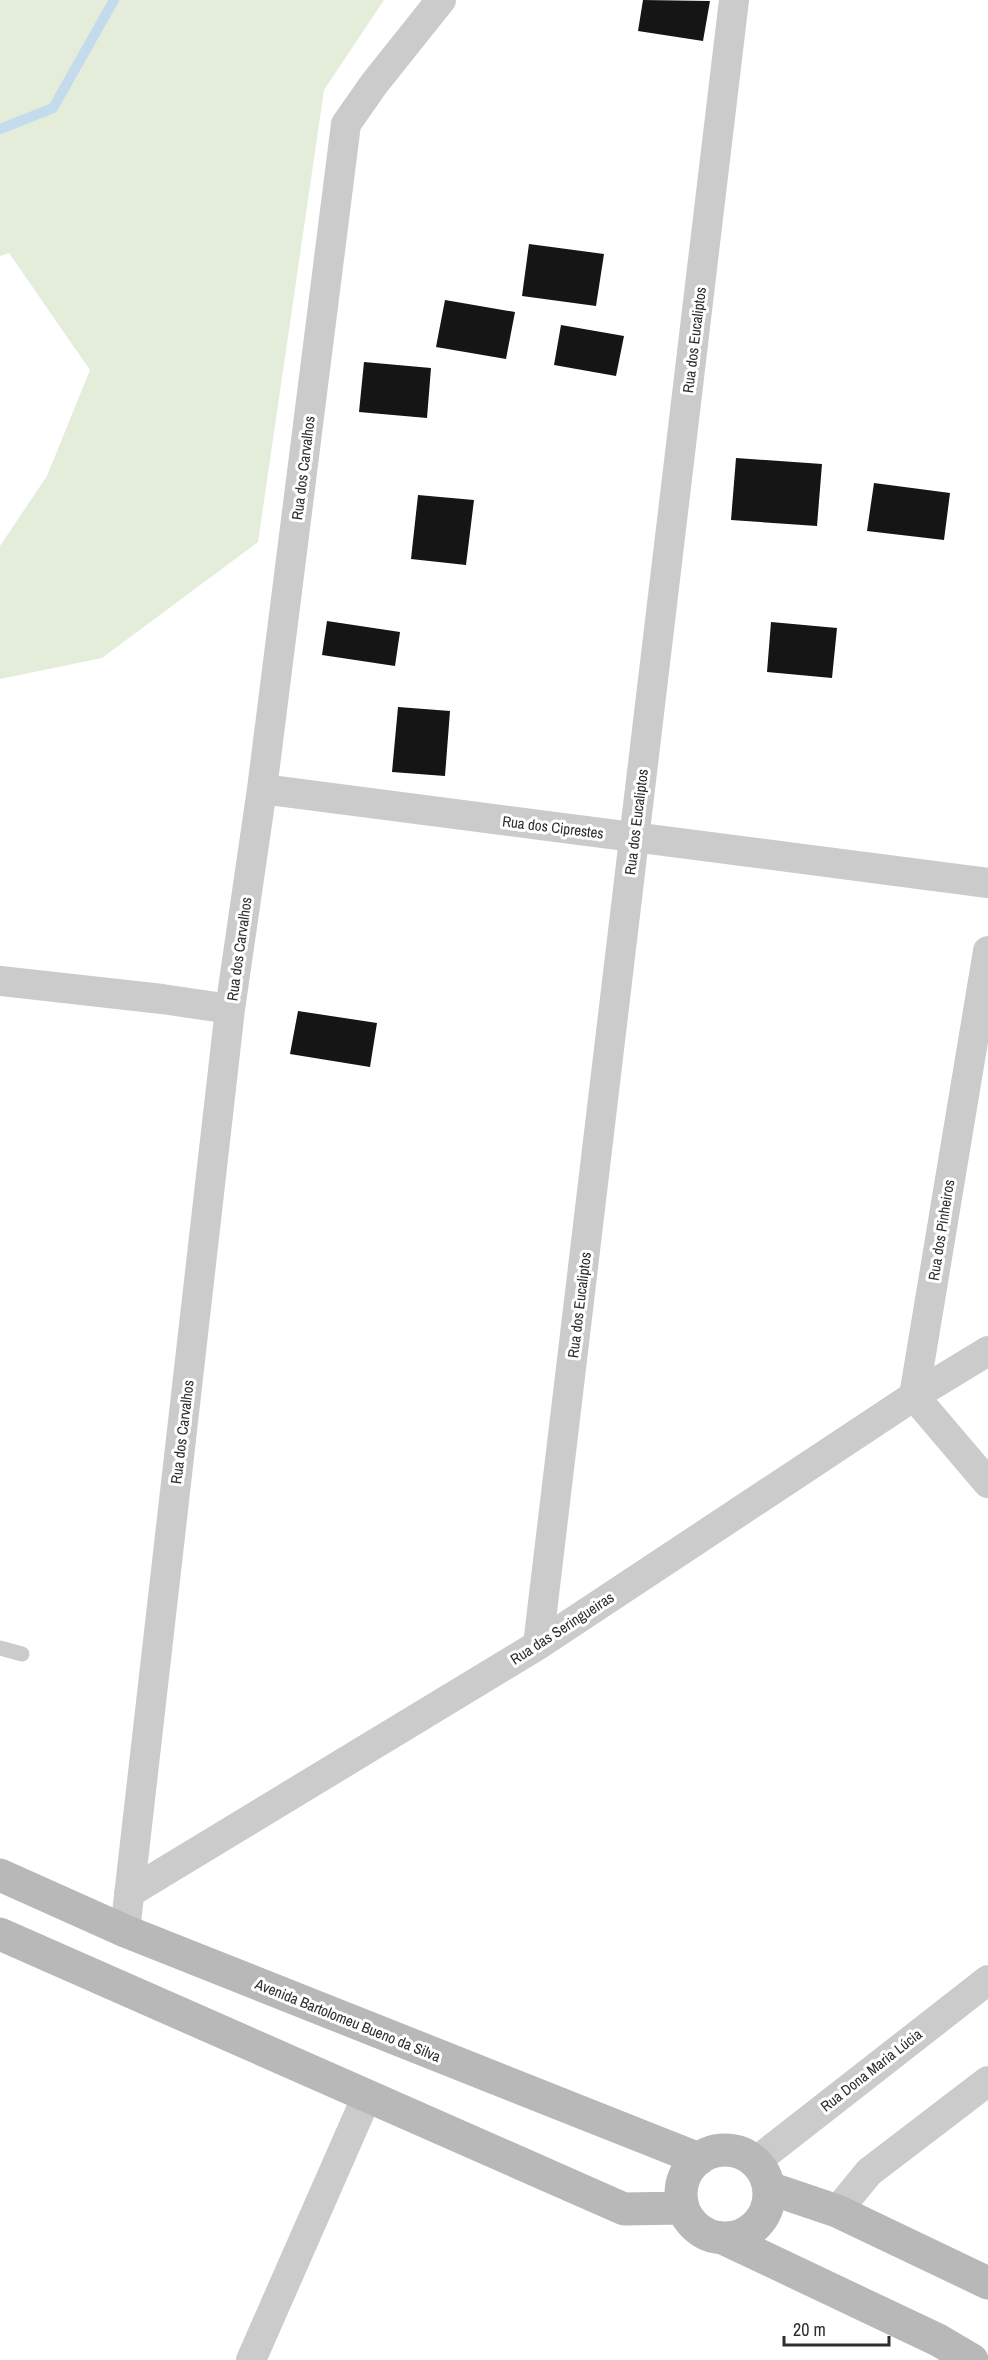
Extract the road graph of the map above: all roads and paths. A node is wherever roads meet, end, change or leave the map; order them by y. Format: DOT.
graph roads {
  1 [pos="441,0"];
  2 [pos="734,0"];
  3 [pos="262,789"];
  4 [pos="634,837"];
  5 [pos="988,883"];
  6 [pos="988,951"];
  7 [pos="0,981"];
  8 [pos="230,1009"];
  9 [pos="988,1352"];
  10 [pos="914,1396"];
  11 [pos="988,1483"];
  12 [pos="538,1645"];
  13 [pos="0,1648"];
  14 [pos="22,1654"];
  15 [pos="0,1875"];
  16 [pos="129,1893"];
  17 [pos="125,1931"];
  18 [pos="0,1934"];
  19 [pos="988,1980"];
  20 [pos="988,2081"];
  21 [pos="367,2096"];
  22 [pos="699,2159"];
  23 [pos="762,2175"];
  24 [pos="683,2208"];
  25 [pos="837,2211"];
  26 [pos="725,2239"];
  27 [pos="988,2283"];
  28 [pos="251,2360"];
  29 [pos="972,2360"];
  1 -- 3 [label="street, Rua dos Carvalhos"];
  2 -- 4 [label="street, Rua dos Eucaliptos"];
  3 -- 4 [label="street, Rua dos Ciprestes"];
  3 -- 8 [label="street, Rua dos Carvalhos"];
  4 -- 5 [label="street, Rua dos Ciprestes"];
  4 -- 12 [label="street, Rua dos Eucaliptos"];
  6 -- 10 [label="street, Rua dos Pinheiros"];
  7 -- 8 [label="street"];
  8 -- 16 [label="street, Rua dos Carvalhos"];
  9 -- 10 [label="street, Rua das Seringueiras"];
  10 -- 11 [label="street"];
  10 -- 12 [label="street, Rua das Seringueiras"];
  12 -- 16 [label="street, Rua das Seringueiras"];
  13 -- 14 [label="lane"];
  15 -- 17 [label="street, Avenida Bartolomeu Bueno da Silva"];
  16 -- 17 [label="street, Rua dos Carvalhos"];
  17 -- 22 [label="street, Avenida Bartolomeu Bueno da Silva"];
  18 -- 21 [label="street"];
  19 -- 23 [label="street, Rua Dona Maria Lúcia"];
  20 -- 25 [label="street"];
  21 -- 24 [label="street"];
  21 -- 28 [label="street"];
  22 -- 23 [label="street"];
  22 -- 24 [label="street"];
  23 -- 25 [label="street"];
  23 -- 26 [label="street"];
  24 -- 26 [label="street"];
  25 -- 27 [label="street"];
  26 -- 29 [label="street"];
}
